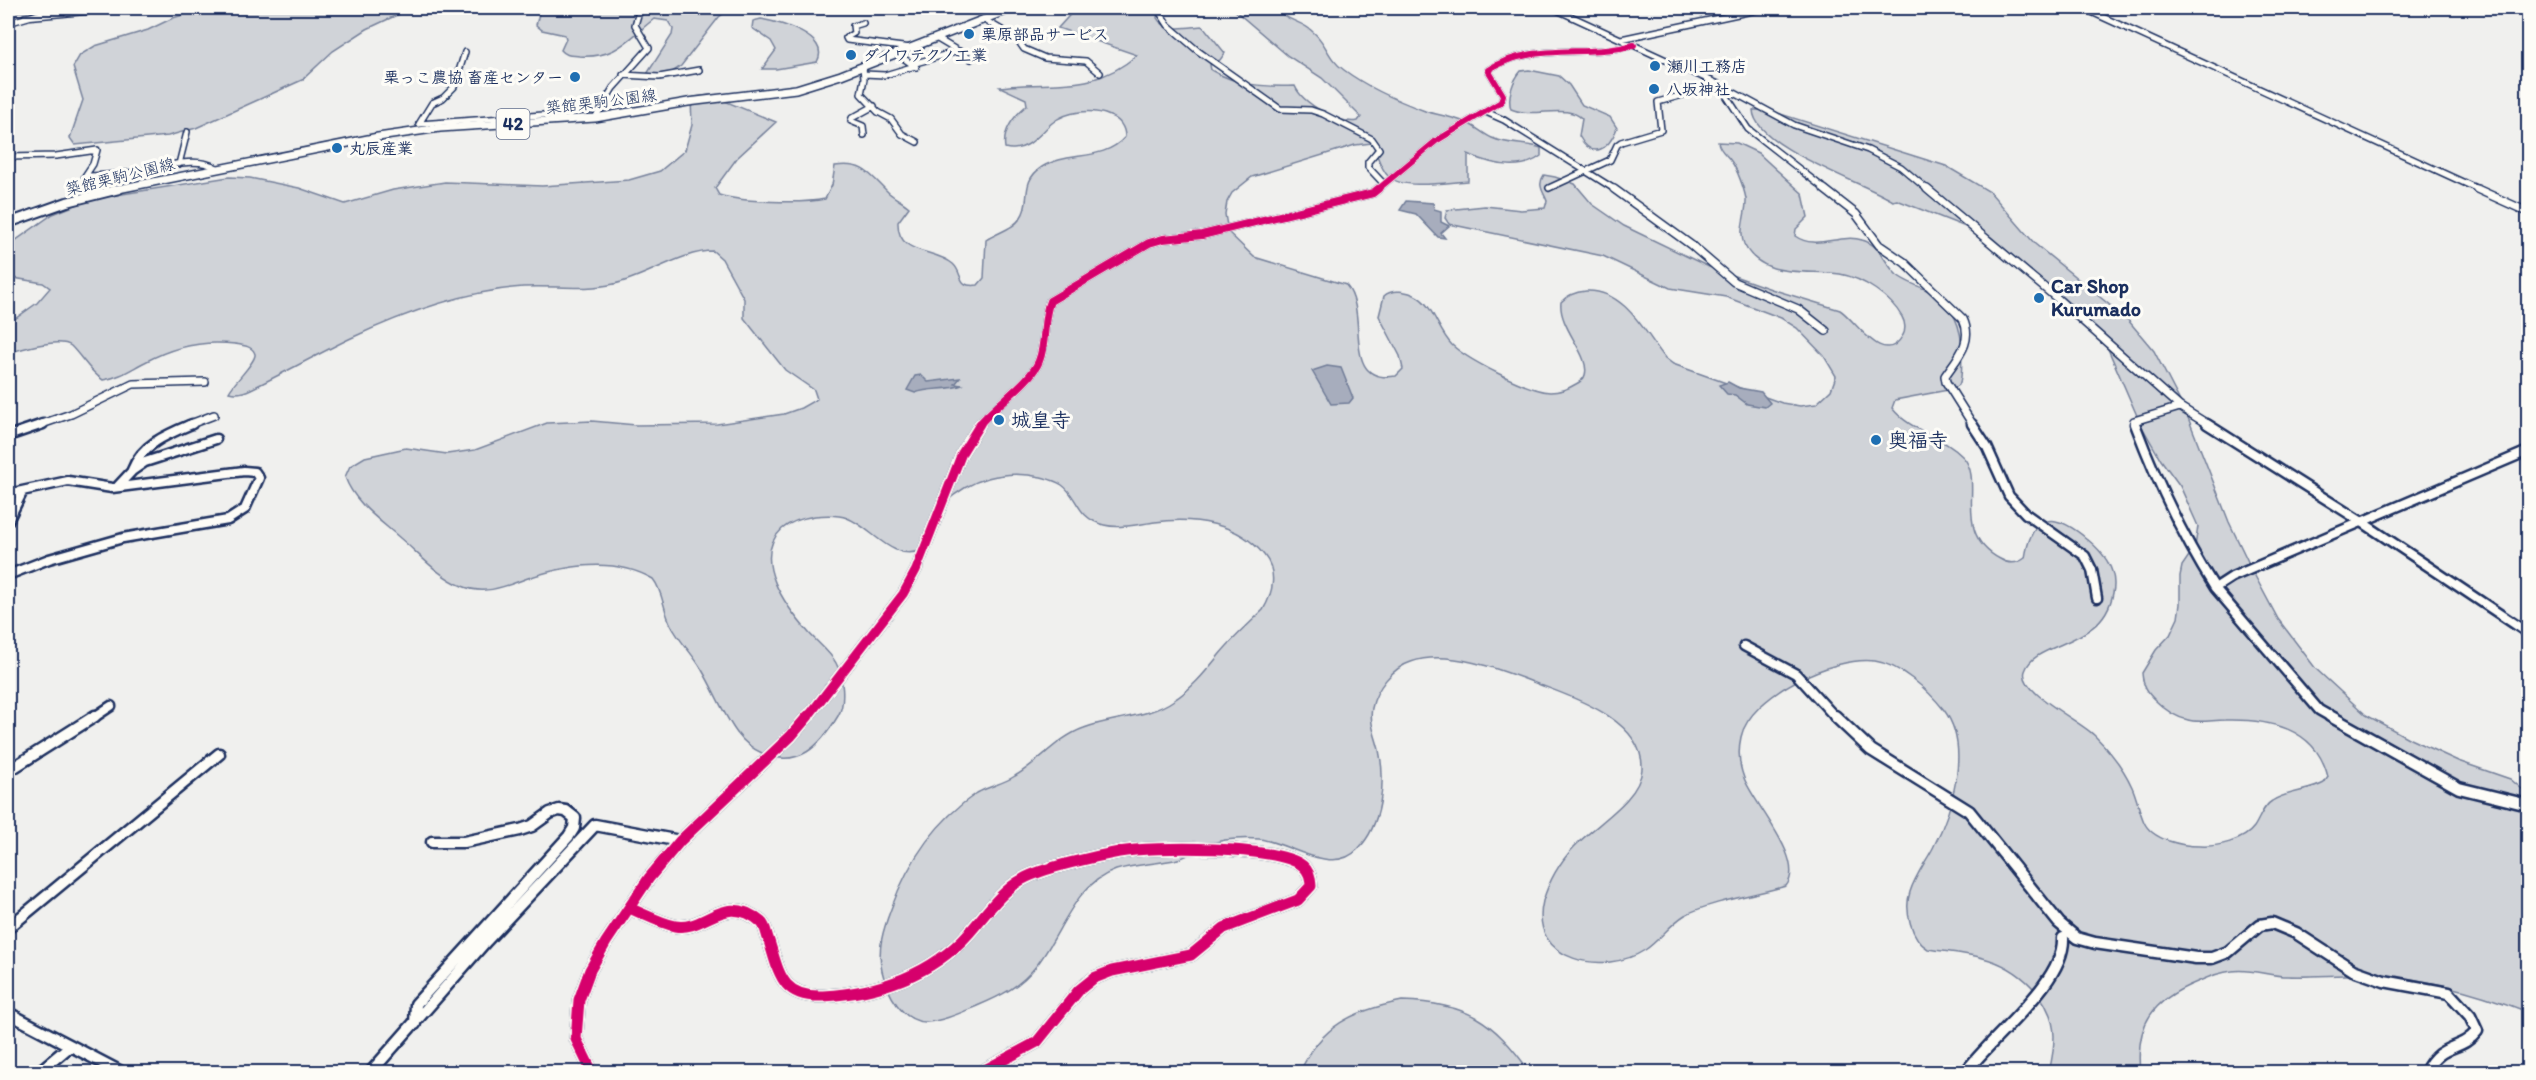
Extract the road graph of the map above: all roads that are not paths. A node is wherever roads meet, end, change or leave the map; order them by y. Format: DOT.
graph roads {
  1 [pos="16,8"];
  2 [pos="32,8"];
  3 [pos="59,8"];
  4 [pos="643,8"];
  5 [pos="1013,8"];
  6 [pos="1157,8"];
  7 [pos="1553,8"];
  8 [pos="1766,8"];
  9 [pos="2083,8"];
  10 [pos="41,10"];
  11 [pos="90,11"];
  12 [pos="25,17"];
  13 [pos="983,19"];
  14 [pos="8,23"];
  15 [pos="863,23"];
  16 [pos="936,38"];
  17 [pos="1621,39"];
  18 [pos="1634,45"];
  19 [pos="911,48"];
  20 [pos="958,51"];
  21 [pos="465,52"];
  22 [pos="896,53"];
  23 [pos="971,59"];
  24 [pos="916,67"];
  25 [pos="699,70"];
  26 [pos="863,70"];
  27 [pos="1100,73"];
  28 [pos="623,75"];
  29 [pos="1719,85"];
  30 [pos="604,100"];
  31 [pos="874,106"];
  32 [pos="1486,112"];
  33 [pos="595,118"];
  34 [pos="187,132"];
  35 [pos="864,135"];
  36 [pos="917,142"];
  37 [pos="8,157"];
  38 [pos="179,164"];
  39 [pos="217,168"];
  40 [pos="1588,171"];
  41 [pos="1383,183"];
  42 [pos="1549,188"];
  43 [pos="2529,212"];
  44 [pos="8,223"];
  45 [pos="1826,331"];
  46 [pos="205,381"];
  47 [pos="2180,407"];
  48 [pos="214,415"];
  49 [pos="8,436"];
  50 [pos="216,439"];
  51 [pos="2529,451"];
  52 [pos="132,471"];
  53 [pos="117,487"];
  54 [pos="23,491"];
  55 [pos="8,494"];
  56 [pos="8,521"];
  57 [pos="2362,522"];
  58 [pos="8,575"];
  59 [pos="2215,588"];
  60 [pos="2097,597"];
  61 [pos="2529,633"];
  62 [pos="1744,646"];
  63 [pos="111,706"];
  64 [pos="219,754"];
  65 [pos="8,771"];
  66 [pos="2529,805"];
  67 [pos="680,841"];
  68 [pos="432,842"];
  69 [pos="629,908"];
  70 [pos="8,928"];
  71 [pos="2063,938"];
  72 [pos="8,1013"];
  73 [pos="415,1024"];
  74 [pos="70,1046"];
  75 [pos="39,1072"];
  76 [pos="121,1072"];
  77 [pos="371,1072"];
  78 [pos="592,1072"];
  79 [pos="981,1072"];
  80 [pos="1966,1072"];
  81 [pos="2426,1072"];
  1 -- 2 [label="street"];
  3 -- 10 [label="street"];
  4 -- 28 [label="street"];
  5 -- 13 [label="main road, 築館栗駒公園線 / 42"];
  6 -- 41 [label="street"];
  7 -- 17 [label="street"];
  8 -- 17 [label="street"];
  9 -- 43 [label="street"];
  10 -- 12 [label="street"];
  11 -- 12 [label="street"];
  12 -- 14 [label="street"];
  13 -- 16 [label="main road, 築館栗駒公園線 / 42"];
  13 -- 27 [label="street"];
  15 -- 19 [label="street"];
  16 -- 19 [label="main road, 築館栗駒公園線 / 42"];
  16 -- 20 [label="street"];
  17 -- 18 [label="street"];
  18 -- 29 [label="street"];
  18 -- 32 [label="street"];
  19 -- 22 [label="main road, 築館栗駒公園線 / 42"];
  20 -- 23 [label="street"];
  20 -- 24 [label="street"];
  21 -- 30 [label="street"];
  22 -- 24 [label="street"];
  22 -- 26 [label="main road, 築館栗駒公園線 / 42"];
  24 -- 26 [label="street"];
  25 -- 28 [label="street"];
  26 -- 31 [label="street"];
  26 -- 33 [label="main road, 築館栗駒公園線 / 42"];
  28 -- 30 [label="street"];
  29 -- 40 [label="street"];
  29 -- 47 [label="street"];
  29 -- 60 [label="street"];
  30 -- 33 [label="street"];
  31 -- 35 [label="street"];
  31 -- 36 [label="street"];
  32 -- 40 [label="street"];
  32 -- 41 [label="street"];
  33 -- 39 [label="main road, 築館栗駒公園線 / 42"];
  34 -- 38 [label="street"];
  37 -- 38 [label="street"];
  38 -- 39 [label="street"];
  39 -- 44 [label="main road, 築館栗駒公園線 / 42"];
  40 -- 42 [label="street"];
  40 -- 45 [label="street"];
  41 -- 67 [label="street"];
  46 -- 49 [label="street"];
  47 -- 57 [label="street"];
  47 -- 59 [label="street"];
  48 -- 52 [label="street"];
  50 -- 52 [label="street"];
  51 -- 57 [label="street"];
  52 -- 53 [label="street"];
  53 -- 54 [label="street"];
  53 -- 58 [label="street"];
  54 -- 55 [label="street"];
  54 -- 56 [label="street"];
  57 -- 59 [label="street"];
  57 -- 61 [label="street"];
  59 -- 66 [label="street"];
  62 -- 81 [label="street"];
  63 -- 65 [label="street"];
  64 -- 70 [label="street"];
  67 -- 69 [label="street"];
  67 -- 73 [label="street"];
  68 -- 73 [label="street"];
  69 -- 78 [label="street"];
  69 -- 79 [label="street"];
  71 -- 80 [label="street"];
  72 -- 74 [label="street"];
  73 -- 77 [label="street"];
  74 -- 75 [label="street"];
  74 -- 76 [label="street"];
}
